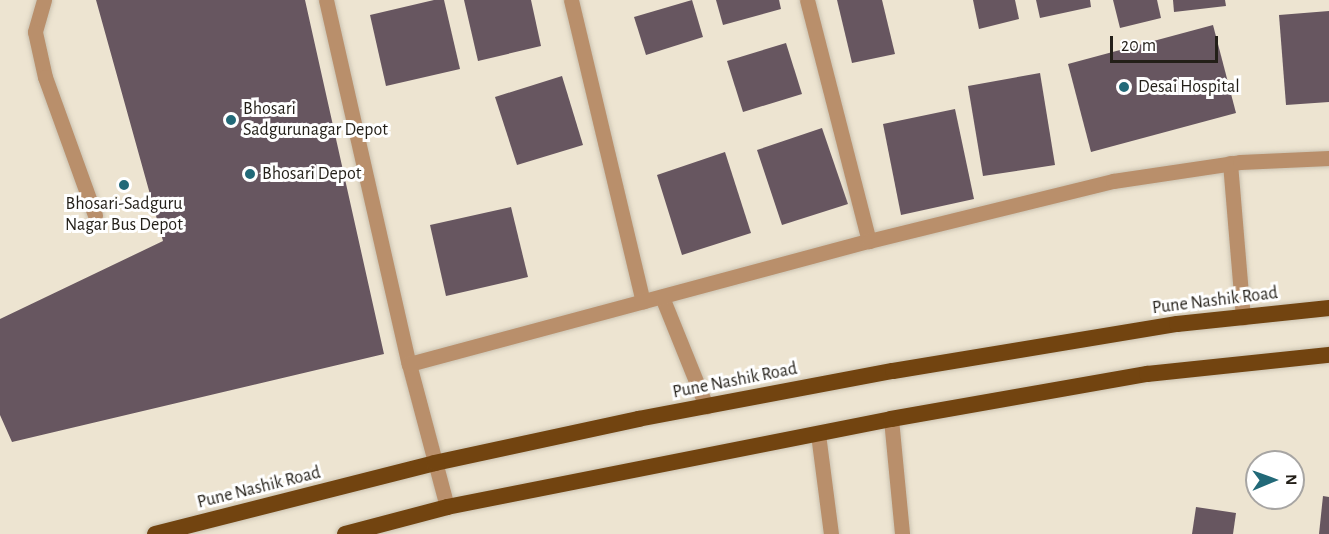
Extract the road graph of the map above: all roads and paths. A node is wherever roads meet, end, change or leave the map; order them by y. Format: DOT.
graph roads {
  1 [pos="44,0"];
  2 [pos="326,0"];
  3 [pos="571,0"];
  4 [pos="807,0"];
  5 [pos="1329,158"];
  6 [pos="1230,164"];
  7 [pos="95,215"];
  8 [pos="869,241"];
  9 [pos="662,297"];
  10 [pos="643,302"];
  11 [pos="1329,308"];
  12 [pos="1243,317"];
  13 [pos="1329,355"];
  14 [pos="409,364"];
  15 [pos="706,406"];
  16 [pos="891,419"];
  17 [pos="818,434"];
  18 [pos="435,463"];
  19 [pos="447,507"];
  20 [pos="155,534"];
  21 [pos="345,534"];
  22 [pos="831,534"];
  23 [pos="902,534"];
  1 -- 7 [label="street"];
  2 -- 14 [label="street"];
  3 -- 10 [label="street"];
  4 -- 8 [label="street"];
  5 -- 6 [label="street"];
  6 -- 8 [label="street"];
  6 -- 12 [label="street"];
  8 -- 9 [label="street"];
  9 -- 10 [label="street"];
  9 -- 15 [label="street"];
  10 -- 14 [label="street"];
  11 -- 12 [label="highway, Pune Nashik Road"];
  12 -- 15 [label="highway, Pune Nashik Road"];
  13 -- 16 [label="highway"];
  14 -- 18 [label="street"];
  15 -- 18 [label="highway, Pune Nashik Road"];
  16 -- 17 [label="highway"];
  16 -- 23 [label="street"];
  17 -- 19 [label="highway"];
  17 -- 22 [label="street"];
  18 -- 19 [label="street"];
  18 -- 20 [label="highway, Pune Nashik Road"];
  19 -- 21 [label="highway"];
}
